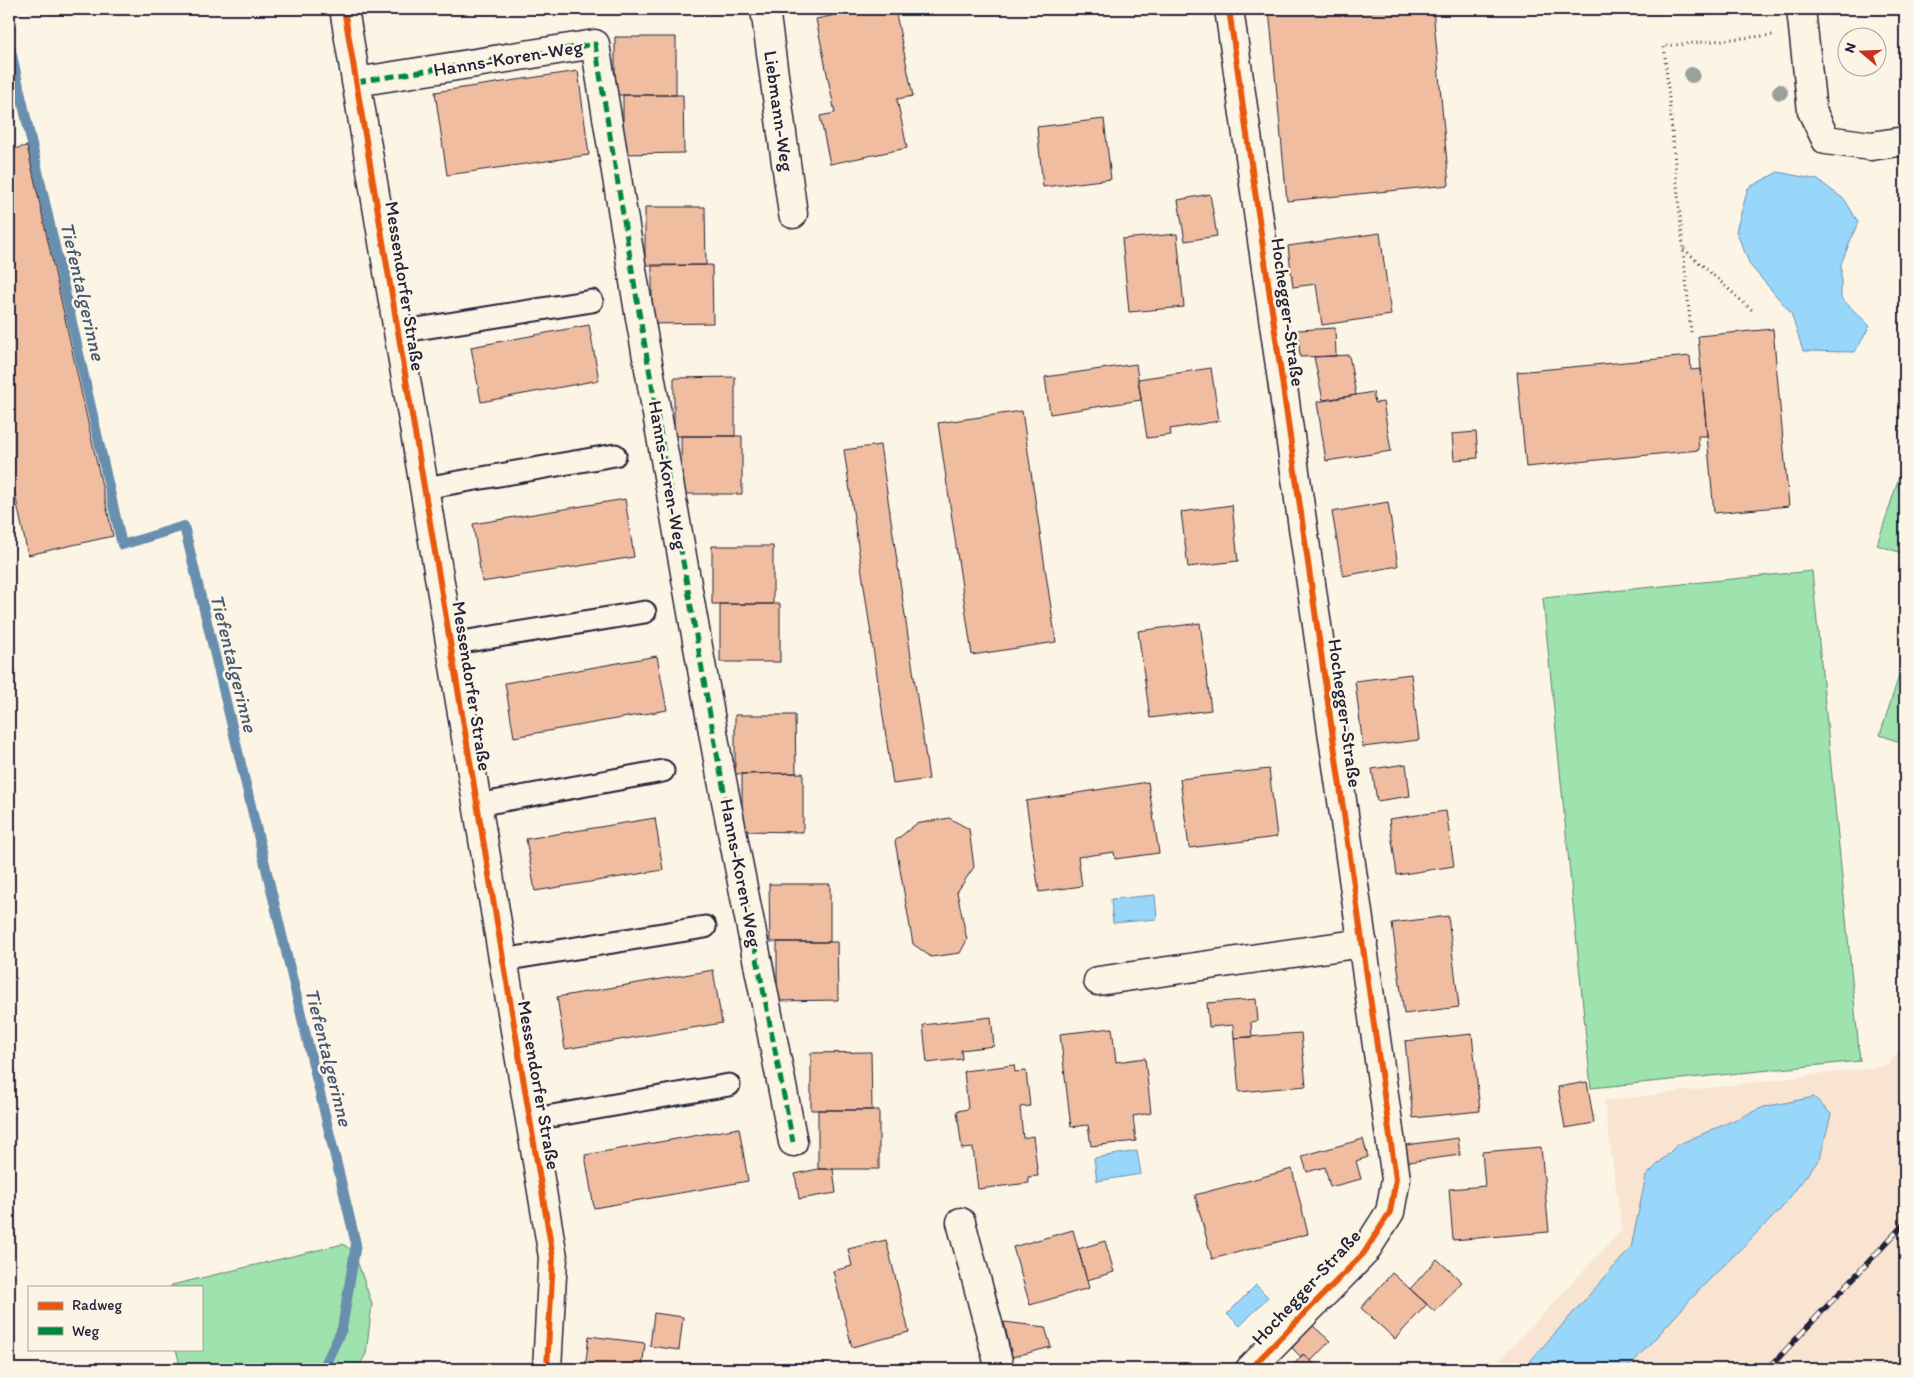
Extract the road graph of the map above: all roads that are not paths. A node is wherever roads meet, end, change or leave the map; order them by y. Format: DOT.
graph roads {
  1 [pos="344,9"];
  2 [pos="765,9"];
  3 [pos="1229,9"];
  4 [pos="1802,20"];
  5 [pos="356,82"];
  6 [pos="1905,141"];
  7 [pos="793,214"];
  8 [pos="592,301"];
  9 [pos="398,332"];
  10 [pos="615,455"];
  11 [pos="424,488"];
  12 [pos="645,612"];
  13 [pos="450,644"];
  14 [pos="664,771"];
  15 [pos="477,805"];
  16 [pos="705,927"];
  17 [pos="1363,944"];
  18 [pos="502,960"];
  19 [pos="1098,981"];
  20 [pos="729,1085"];
  21 [pos="530,1120"];
  22 [pos="794,1142"];
  23 [pos="961,1222"];
  24 [pos="547,1369"];
  25 [pos="1000,1369"];
  26 [pos="1250,1369"];
  1 -- 5 [label="street, Messendorfer Straße"];
  2 -- 7 [label="street, Liebmann-Weg"];
  3 -- 17 [label="street, Hochegger-Straße"];
  4 -- 6 [label="street"];
  5 -- 9 [label="street, Messendorfer Straße"];
  5 -- 22 [label="street, Hanns-Koren-Weg"];
  8 -- 9 [label="lane"];
  9 -- 11 [label="street, Messendorfer Straße"];
  10 -- 11 [label="lane"];
  11 -- 13 [label="street, Messendorfer Straße"];
  12 -- 13 [label="lane"];
  13 -- 15 [label="street, Messendorfer Straße"];
  14 -- 15 [label="lane"];
  15 -- 18 [label="street, Messendorfer Straße"];
  16 -- 18 [label="lane"];
  17 -- 19 [label="street"];
  17 -- 26 [label="street, Hochegger-Straße"];
  18 -- 21 [label="street, Messendorfer Straße"];
  20 -- 21 [label="lane"];
  21 -- 24 [label="street, Messendorfer Straße"];
  23 -- 25 [label="street"];
}
